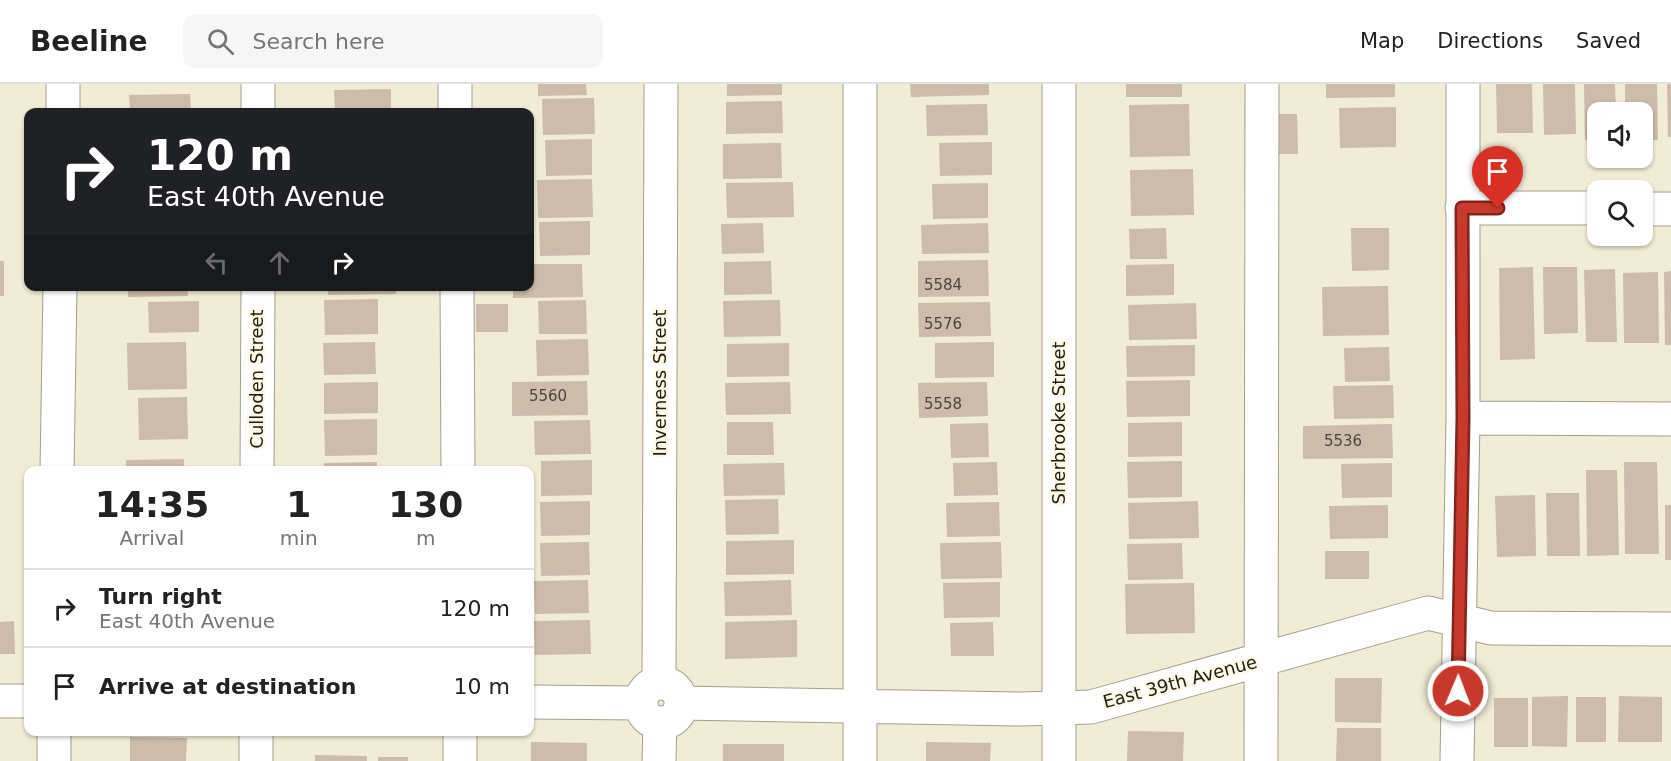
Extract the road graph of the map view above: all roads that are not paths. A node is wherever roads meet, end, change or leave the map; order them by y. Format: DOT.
graph roads {
  1 [pos="63,84"];
  2 [pos="258,84"];
  3 [pos="455,84"];
  4 [pos="662,84"];
  5 [pos="860,84"];
  6 [pos="1059,84"];
  7 [pos="1262,84"];
  8 [pos="1463,84"];
  9 [pos="63,108"];
  10 [pos="258,108"];
  11 [pos="455,108"];
  12 [pos="1462,208"];
  13 [pos="1587,208"];
  14 [pos="1653,209"];
  15 [pos="1671,209"];
  16 [pos="60,291"];
  17 [pos="258,291"];
  18 [pos="457,291"];
  19 [pos="1463,418"];
  20 [pos="1671,418"];
  21 [pos="57,466"];
  22 [pos="257,466"];
  23 [pos="458,466"];
  24 [pos="1460,621"];
  25 [pos="1671,629"];
  26 [pos="1260,660"];
  27 [pos="0,701"];
  28 [pos="24,701"];
  29 [pos="534,702"];
  30 [pos="660,703"];
  31 [pos="861,706"];
  32 [pos="1059,708"];
  33 [pos="54,736"];
  34 [pos="256,736"];
  35 [pos="460,736"];
  36 [pos="54,761"];
  37 [pos="256,761"];
  38 [pos="460,761"];
  39 [pos="659,761"];
  40 [pos="860,761"];
  41 [pos="1059,761"];
  42 [pos="1261,761"];
  43 [pos="1457,761"];
  1 -- 9 [label="street"];
  2 -- 10 [label="street"];
  3 -- 11 [label="street"];
  4 -- 30 [label="street, Inverness Street"];
  5 -- 31 [label="street"];
  6 -- 32 [label="street, Sherbrooke Street"];
  7 -- 26 [label="street"];
  8 -- 12 [label="street"];
  12 -- 13 [label="street"];
  12 -- 19 [label="street"];
  14 -- 15 [label="street"];
  16 -- 21 [label="street"];
  17 -- 22 [label="street, Culloden Street"];
  18 -- 23 [label="street"];
  19 -- 20 [label="street"];
  19 -- 24 [label="street"];
  24 -- 25 [label="street, East 39th Avenue"];
  24 -- 26 [label="street, East 39th Avenue"];
  24 -- 43 [label="street"];
  26 -- 32 [label="street, East 39th Avenue"];
  26 -- 42 [label="street"];
  27 -- 28 [label="street"];
  29 -- 30 [label="street, East 39th Avenue"];
  30 -- 31 [label="street, East 39th Avenue"];
  30 -- 39 [label="street, Inverness Street"];
  31 -- 32 [label="street, East 39th Avenue"];
  31 -- 40 [label="street"];
  32 -- 41 [label="street, Sherbrooke Street"];
  33 -- 36 [label="street"];
  34 -- 37 [label="street"];
  35 -- 38 [label="street"];
}
